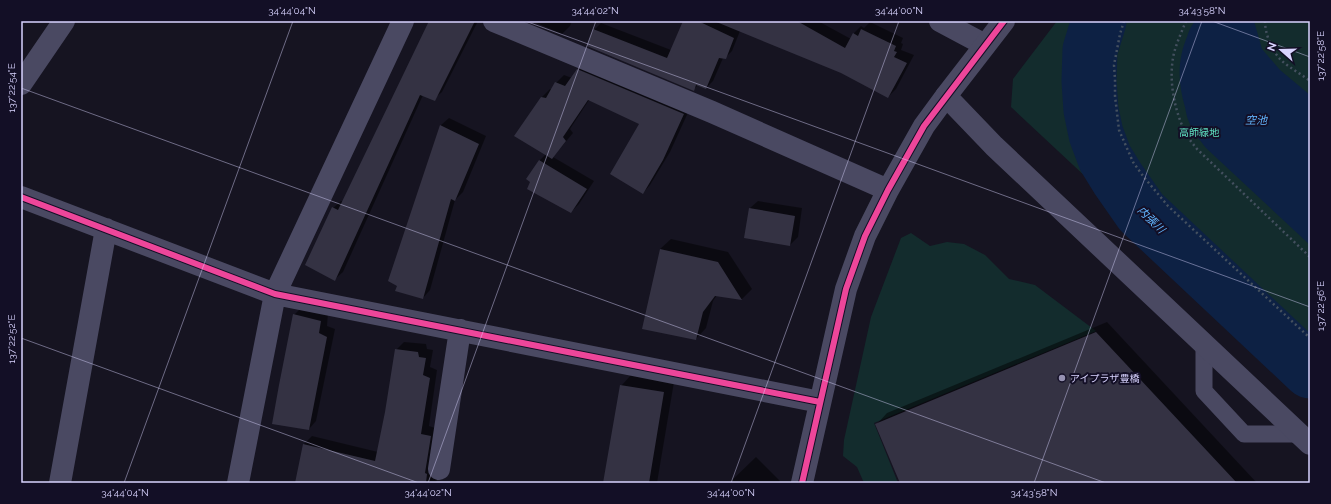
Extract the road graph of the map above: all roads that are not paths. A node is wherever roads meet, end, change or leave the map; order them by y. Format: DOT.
graph roads {
  1 [pos="64,21"];
  2 [pos="403,21"];
  3 [pos="494,21"];
  4 [pos="940,21"];
  5 [pos="1004,21"];
  6 [pos="985,45"];
  7 [pos="21,84"];
  8 [pos="946,96"];
  9 [pos="888,190"];
  10 [pos="21,197"];
  11 [pos="106,229"];
  12 [pos="275,294"];
  13 [pos="460,330"];
  14 [pos="1204,344"];
  15 [pos="820,402"];
  16 [pos="1305,439"];
  17 [pos="438,469"];
  18 [pos="60,483"];
  19 [pos="238,483"];
  20 [pos="802,483"];
  1 -- 7 [label="street"];
  2 -- 12 [label="street"];
  3 -- 9 [label="street"];
  4 -- 6 [label="street"];
  5 -- 6 [label="street"];
  6 -- 8 [label="street"];
  8 -- 9 [label="street"];
  8 -- 14 [label="street"];
  9 -- 15 [label="street"];
  10 -- 11 [label="street"];
  11 -- 12 [label="street"];
  11 -- 18 [label="street"];
  12 -- 13 [label="street"];
  12 -- 19 [label="street"];
  13 -- 15 [label="street"];
  13 -- 17 [label="street"];
  14 -- 16 [label="street"];
  14 -- 16 [label="lane"];
  15 -- 20 [label="street"];
}
